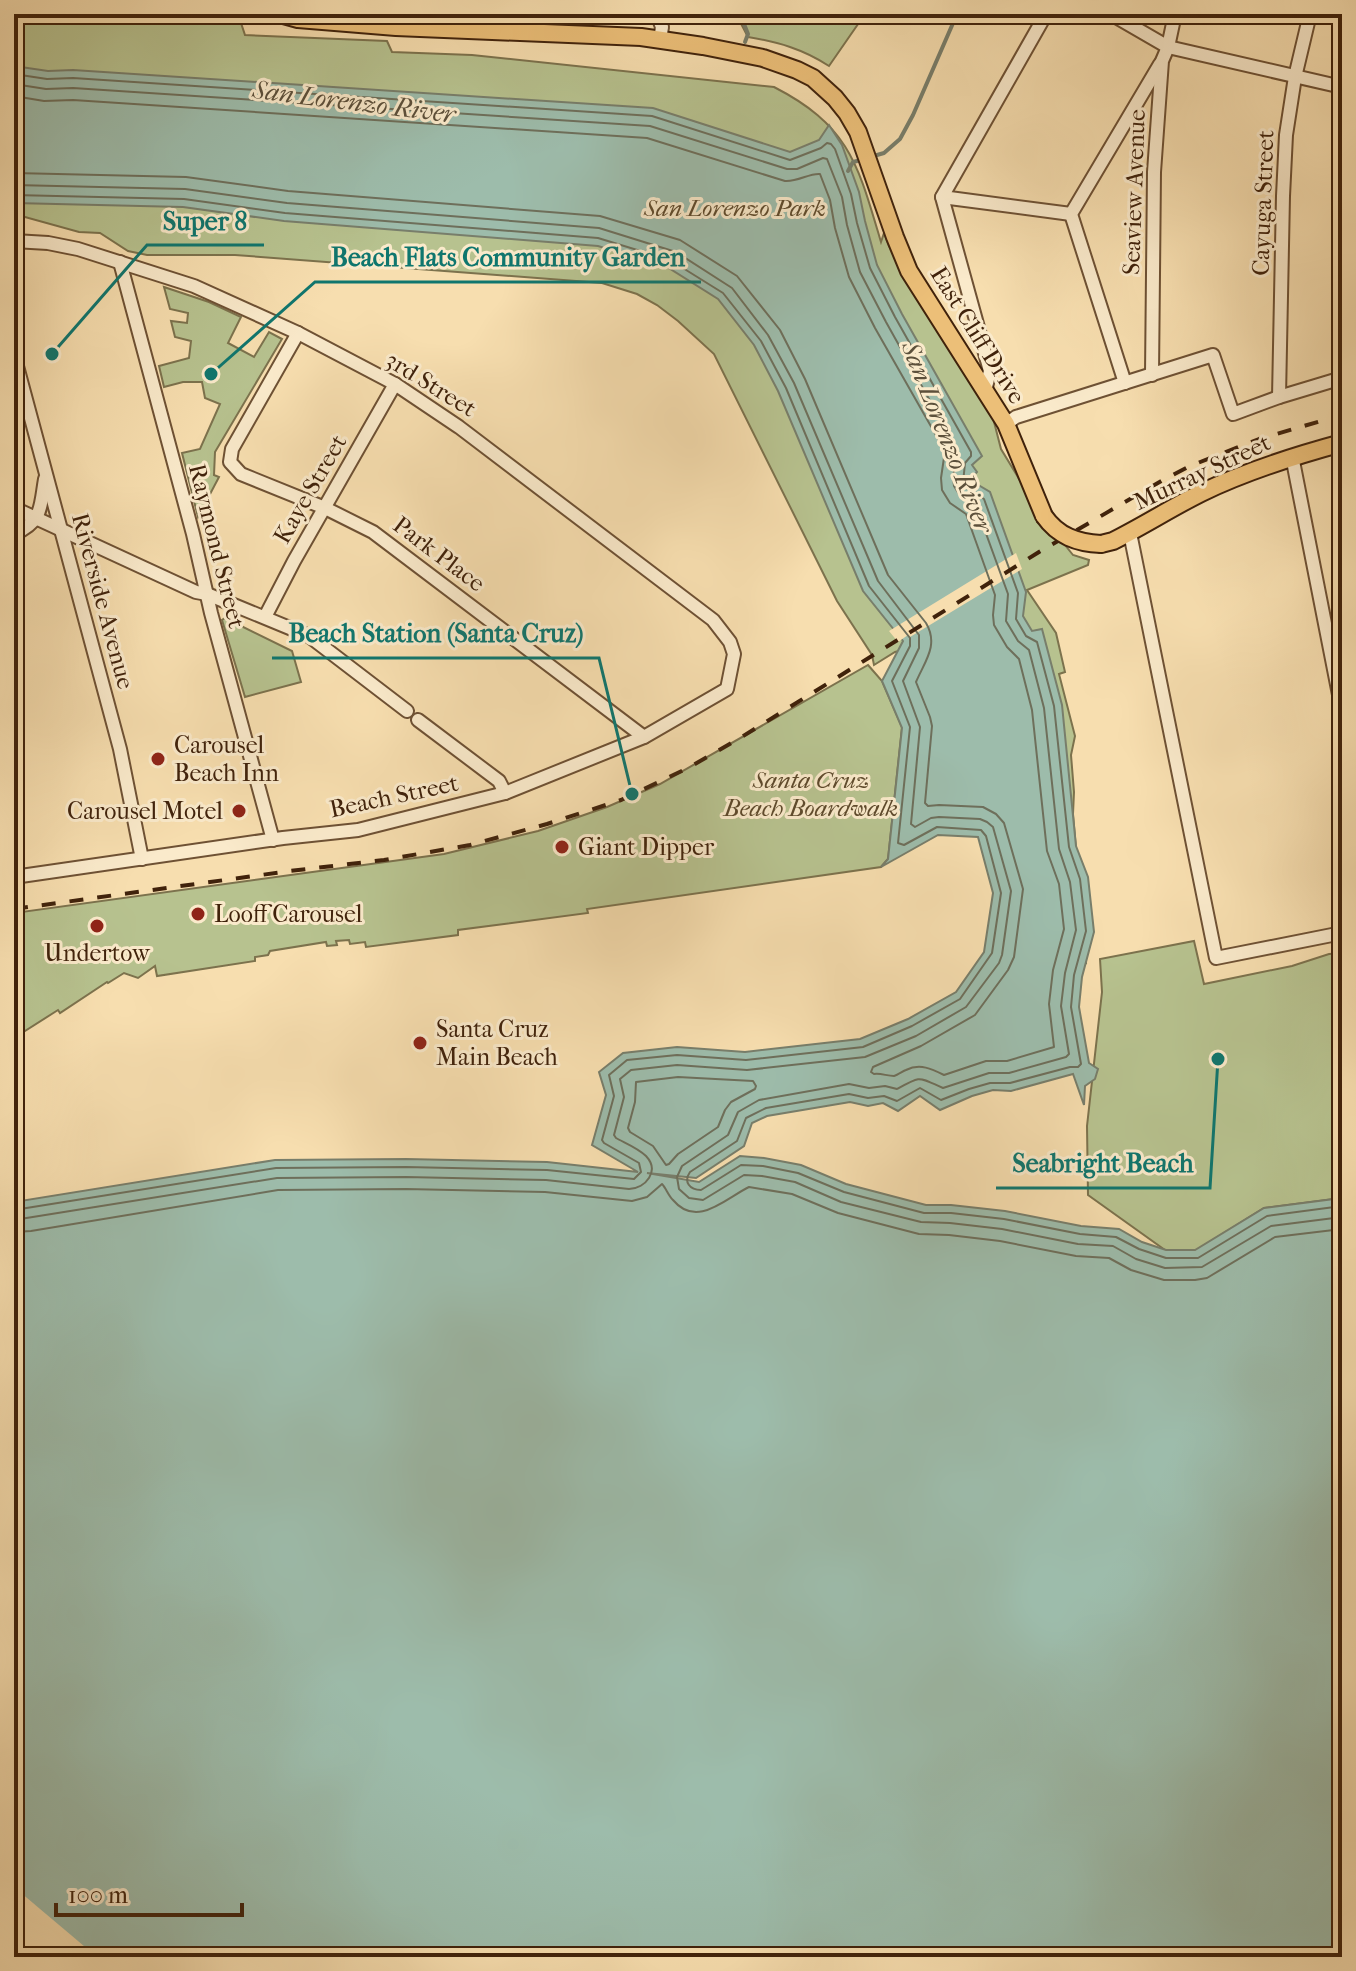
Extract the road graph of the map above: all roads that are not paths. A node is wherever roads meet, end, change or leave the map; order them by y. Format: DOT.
graph roads {
  1 [pos="280,14"];
  2 [pos="530,14"];
  3 [pos="657,14"];
  4 [pos="1046,14"];
  5 [pos="1111,14"];
  6 [pos="1175,14"];
  7 [pos="1310,14"];
  8 [pos="394,21"];
  9 [pos="535,34"];
  10 [pos="660,40"];
  11 [pos="1168,47"];
  12 [pos="1162,61"];
  13 [pos="1295,77"];
  14 [pos="1342,87"];
  15 [pos="942,197"];
  16 [pos="1071,214"];
  17 [pos="14,241"];
  18 [pos="48,243"];
  19 [pos="14,253"];
  20 [pos="120,262"];
  21 [pos="298,333"];
  22 [pos="985,351"];
  23 [pos="14,355"];
  24 [pos="1152,375"];
  25 [pos="975,376"];
  26 [pos="1342,378"];
  27 [pos="1125,383"];
  28 [pos="395,384"];
  29 [pos="985,391"];
  30 [pos="1279,397"];
  31 [pos="1006,424"];
  32 [pos="1342,443"];
  33 [pos="1292,456"];
  34 [pos="46,474"];
  35 [pos="14,508"];
  36 [pos="325,508"];
  37 [pos="37,518"];
  38 [pos="61,530"];
  39 [pos="1130,533"];
  40 [pos="14,534"];
  41 [pos="207,594"];
  42 [pos="265,617"];
  43 [pos="734,654"];
  44 [pos="1342,710"];
  45 [pos="407,711"];
  46 [pos="418,720"];
  47 [pos="644,737"];
  48 [pos="505,793"];
  49 [pos="273,840"];
  50 [pos="142,859"];
  51 [pos="14,877"];
  52 [pos="1342,933"];
  1 -- 8 [label="main road, East Cliff Drive"];
  2 -- 9 [label="street"];
  3 -- 10 [label="street"];
  4 -- 15 [label="street"];
  5 -- 11 [label="street"];
  6 -- 11 [label="street, Seaview Avenue"];
  7 -- 13 [label="street, Cayuga Street"];
  8 -- 9 [label="main road, East Cliff Drive"];
  9 -- 10 [label="main road, East Cliff Drive"];
  10 -- 25 [label="main road, East Cliff Drive"];
  11 -- 12 [label="street, Seaview Avenue"];
  11 -- 13 [label="street"];
  12 -- 16 [label="street"];
  12 -- 24 [label="street, Seaview Avenue"];
  13 -- 14 [label="street"];
  13 -- 30 [label="street, Cayuga Street"];
  15 -- 16 [label="street"];
  15 -- 22 [label="street"];
  16 -- 27 [label="street"];
  17 -- 18 [label="street, 3rd Street"];
  18 -- 19 [label="street"];
  18 -- 20 [label="street, 3rd Street"];
  20 -- 21 [label="street, 3rd Street"];
  20 -- 41 [label="street, Raymond Street"];
  21 -- 28 [label="street, 3rd Street"];
  21 -- 36 [label="street, Park Place"];
  22 -- 25 [label="street"];
  22 -- 29 [label="street"];
  23 -- 34 [label="street, Riverside Avenue"];
  24 -- 27 [label="street"];
  24 -- 30 [label="street"];
  25 -- 29 [label="main road, East Cliff Drive"];
  26 -- 30 [label="street"];
  27 -- 31 [label="street"];
  28 -- 36 [label="street, Kaye Street"];
  28 -- 43 [label="street, 3rd Street"];
  29 -- 31 [label="main road, East Cliff Drive"];
  31 -- 39 [label="main road, East Cliff Drive, bridge"];
  32 -- 33 [label="main road, Murray Street"];
  33 -- 39 [label="main road, Murray Street"];
  33 -- 44 [label="street"];
  34 -- 37 [label="street"];
  34 -- 38 [label="street, Riverside Avenue"];
  35 -- 37 [label="street"];
  36 -- 42 [label="street, Kaye Street"];
  36 -- 47 [label="street, Park Place"];
  37 -- 38 [label="street"];
  37 -- 40 [label="street"];
  38 -- 41 [label="street"];
  38 -- 50 [label="street, Riverside Avenue"];
  39 -- 52 [label="street"];
  41 -- 42 [label="street"];
  41 -- 49 [label="street, Raymond Street"];
  42 -- 45 [label="street"];
  43 -- 47 [label="street, Beach Street"];
  46 -- 48 [label="street"];
  47 -- 48 [label="street, Beach Street"];
  48 -- 49 [label="street, Beach Street"];
  49 -- 50 [label="street, Beach Street"];
  50 -- 51 [label="street, Beach Street"];
}
